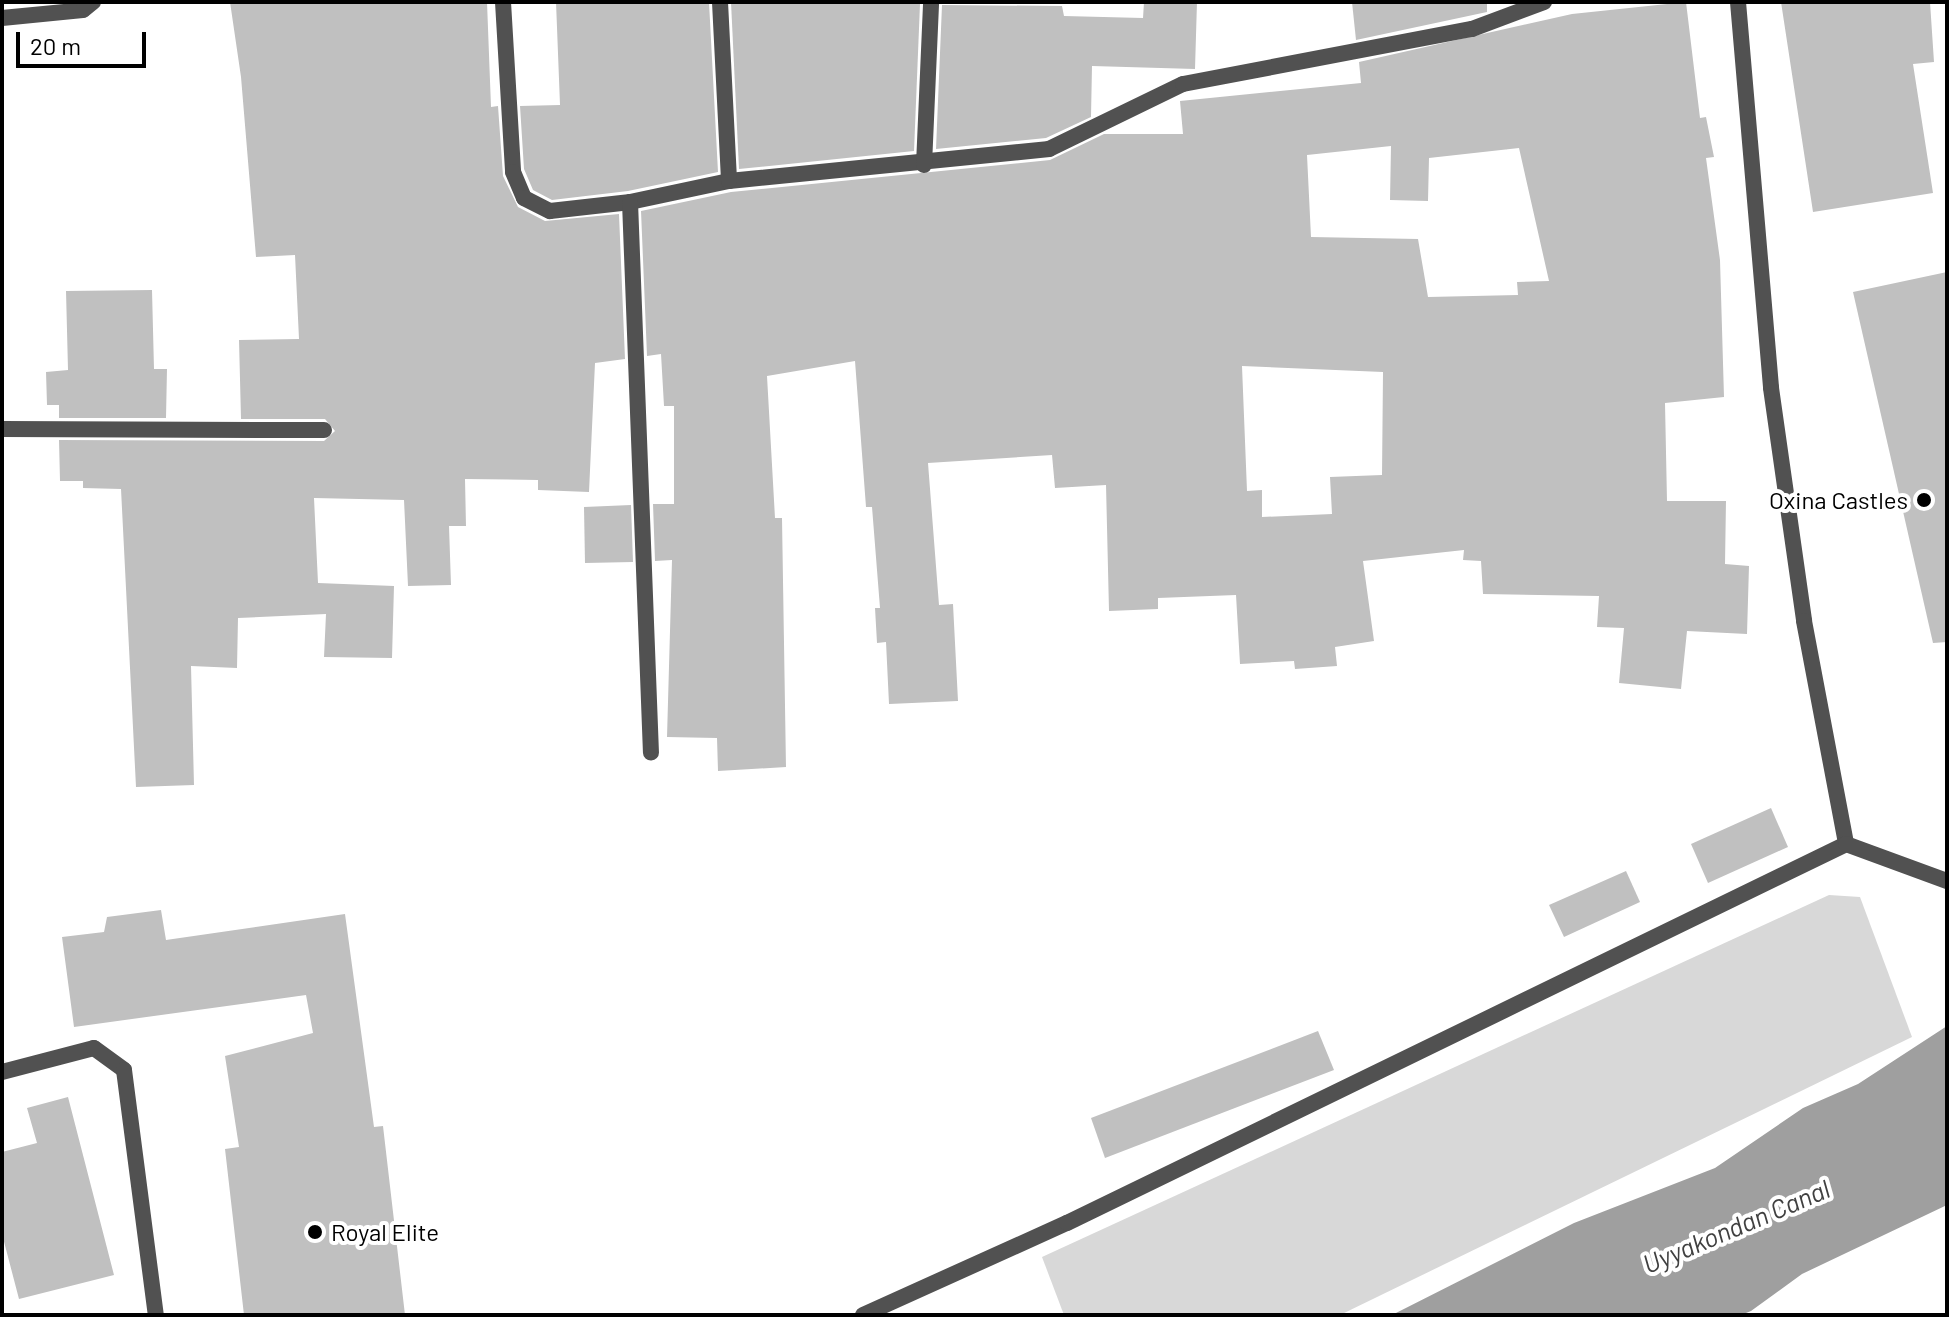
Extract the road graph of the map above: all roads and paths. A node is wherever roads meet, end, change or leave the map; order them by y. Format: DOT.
graph roads {
  1 [pos="93,2"];
  2 [pos="503,2"];
  3 [pos="720,2"];
  4 [pos="931,2"];
  5 [pos="1544,2"];
  6 [pos="1738,2"];
  7 [pos="2,18"];
  8 [pos="924,165"];
  9 [pos="729,181"];
  10 [pos="630,202"];
  11 [pos="2,429"];
  12 [pos="324,430"];
  13 [pos="651,753"];
  14 [pos="1846,844"];
  15 [pos="1947,881"];
  16 [pos="2,1072"];
  17 [pos="156,1315"];
  18 [pos="863,1315"];
  1 -- 7 [label="street"];
  2 -- 10 [label="street"];
  3 -- 9 [label="street"];
  4 -- 8 [label="street"];
  5 -- 8 [label="street"];
  6 -- 14 [label="street"];
  8 -- 9 [label="street"];
  9 -- 10 [label="street"];
  10 -- 13 [label="street"];
  11 -- 12 [label="street"];
  14 -- 15 [label="street"];
  14 -- 18 [label="street"];
  16 -- 17 [label="street"];
}
